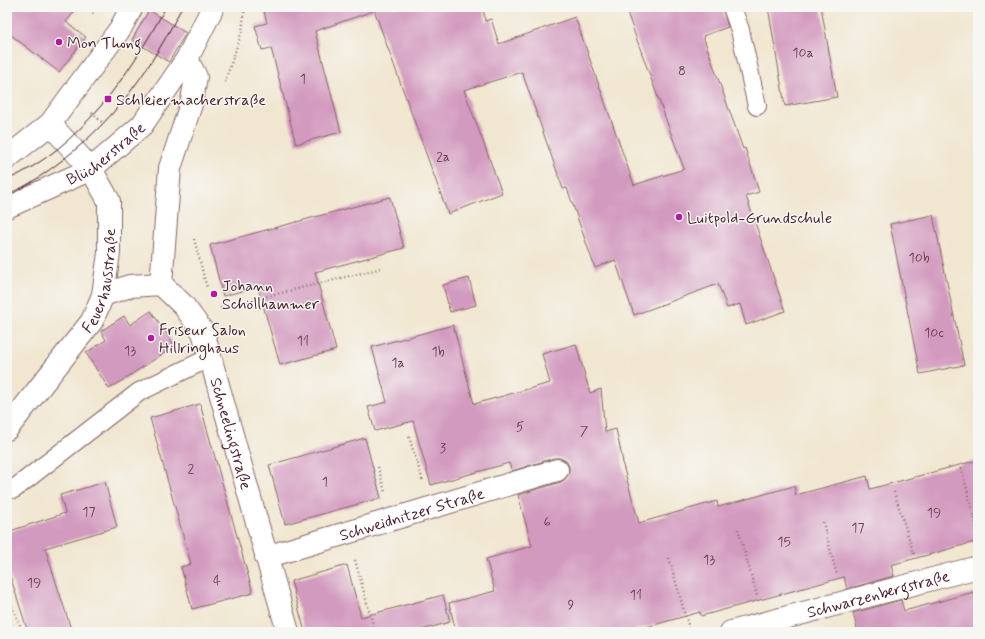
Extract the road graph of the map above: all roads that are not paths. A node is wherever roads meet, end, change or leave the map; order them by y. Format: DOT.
graph roads {
  1 [pos="132,7"];
  2 [pos="213,7"];
  3 [pos="732,7"];
  4 [pos="187,59"];
  5 [pos="757,106"];
  6 [pos="50,124"];
  7 [pos="7,158"];
  8 [pos="91,169"];
  9 [pos="7,207"];
  10 [pos="161,284"];
  11 [pos="103,295"];
  12 [pos="211,357"];
  13 [pos="7,429"];
  14 [pos="557,470"];
  15 [pos="14,489"];
  16 [pos="266,557"];
  17 [pos="978,567"];
  18 [pos="288,632"];
  19 [pos="731,632"];
  1 -- 6 [label="street"];
  2 -- 4 [label="street, Blücherstraße"];
  3 -- 5 [label="lane"];
  4 -- 8 [label="street, Blücherstraße"];
  4 -- 10 [label="street"];
  6 -- 7 [label="street"];
  6 -- 8 [label="street, Feuerhausstraße"];
  8 -- 9 [label="street, Blücherstraße"];
  8 -- 11 [label="street, Feuerhausstraße"];
  10 -- 11 [label="street"];
  10 -- 12 [label="street, Schneelingstraße"];
  11 -- 13 [label="street, Feuerhausstraße"];
  12 -- 15 [label="lane"];
  12 -- 16 [label="street, Schneelingstraße"];
  14 -- 16 [label="street, Schweidnitzer Straße"];
  16 -- 18 [label="street, Schneelingstraße"];
  17 -- 19 [label="street, Schwarzenbergstraße"];
}
